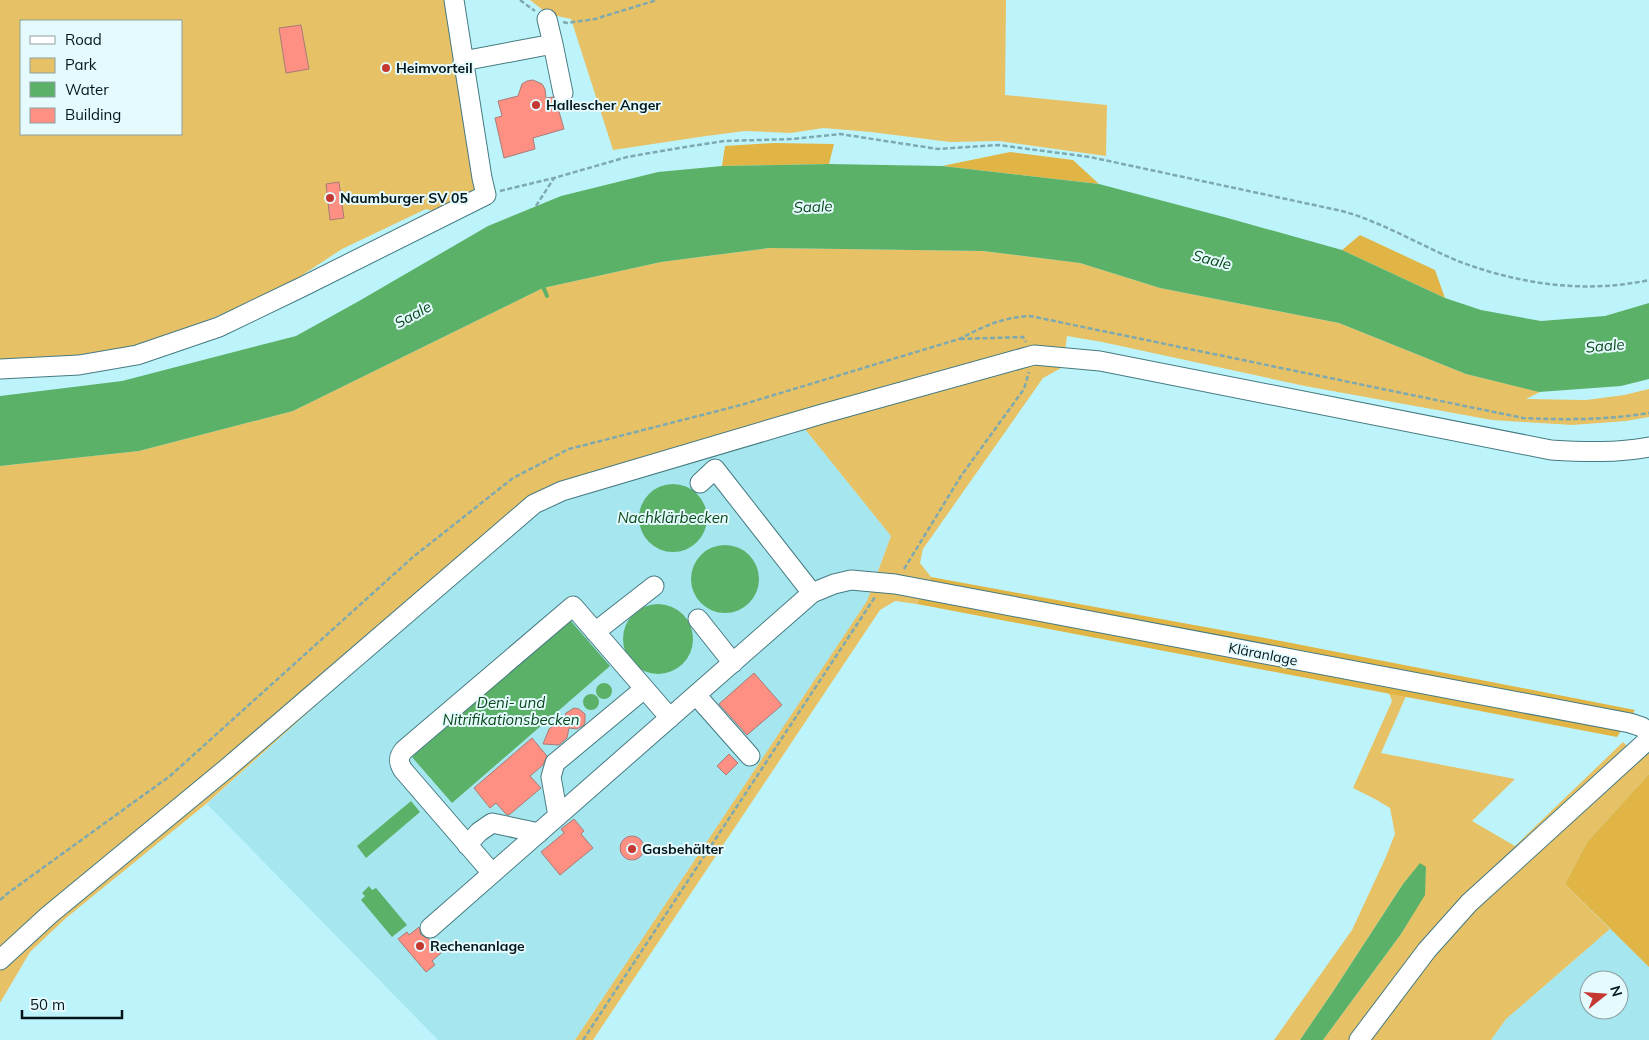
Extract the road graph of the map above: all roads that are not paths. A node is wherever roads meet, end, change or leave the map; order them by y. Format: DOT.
graph roads {
  1 [pos="454,0"];
  2 [pos="547,19"];
  3 [pos="552,44"];
  4 [pos="463,61"];
  5 [pos="563,92"];
  6 [pos="0,369"];
  7 [pos="1649,447"];
  8 [pos="700,483"];
  9 [pos="654,586"];
  10 [pos="812,593"];
  11 [pos="698,619"];
  12 [pos="595,632"];
  13 [pos="733,663"];
  14 [pos="644,689"];
  15 [pos="696,694"];
  16 [pos="670,718"];
  17 [pos="1649,733"];
  18 [pos="1649,739"];
  19 [pos="750,756"];
  20 [pos="558,816"];
  21 [pos="539,832"];
  22 [pos="467,845"];
  23 [pos="492,873"];
  24 [pos="430,928"];
  25 [pos="0,960"];
  26 [pos="1359,1040"];
  1 -- 4 [label="street"];
  2 -- 3 [label="street"];
  3 -- 4 [label="street"];
  3 -- 5 [label="street"];
  4 -- 6 [label="street"];
  7 -- 25 [label="street"];
  8 -- 10 [label="street"];
  9 -- 12 [label="street"];
  10 -- 13 [label="street, Kläranlage"];
  10 -- 17 [label="street, Kläranlage"];
  11 -- 13 [label="street"];
  12 -- 14 [label="street"];
  12 -- 22 [label="street"];
  13 -- 15 [label="street, Kläranlage"];
  14 -- 16 [label="street"];
  14 -- 20 [label="street"];
  15 -- 16 [label="street, Kläranlage"];
  15 -- 19 [label="street"];
  16 -- 20 [label="street, Kläranlage"];
  18 -- 26 [label="street"];
  20 -- 21 [label="street, Kläranlage"];
  21 -- 22 [label="street"];
  21 -- 23 [label="street, Kläranlage"];
  22 -- 23 [label="street"];
  23 -- 24 [label="street, Kläranlage"];
}
